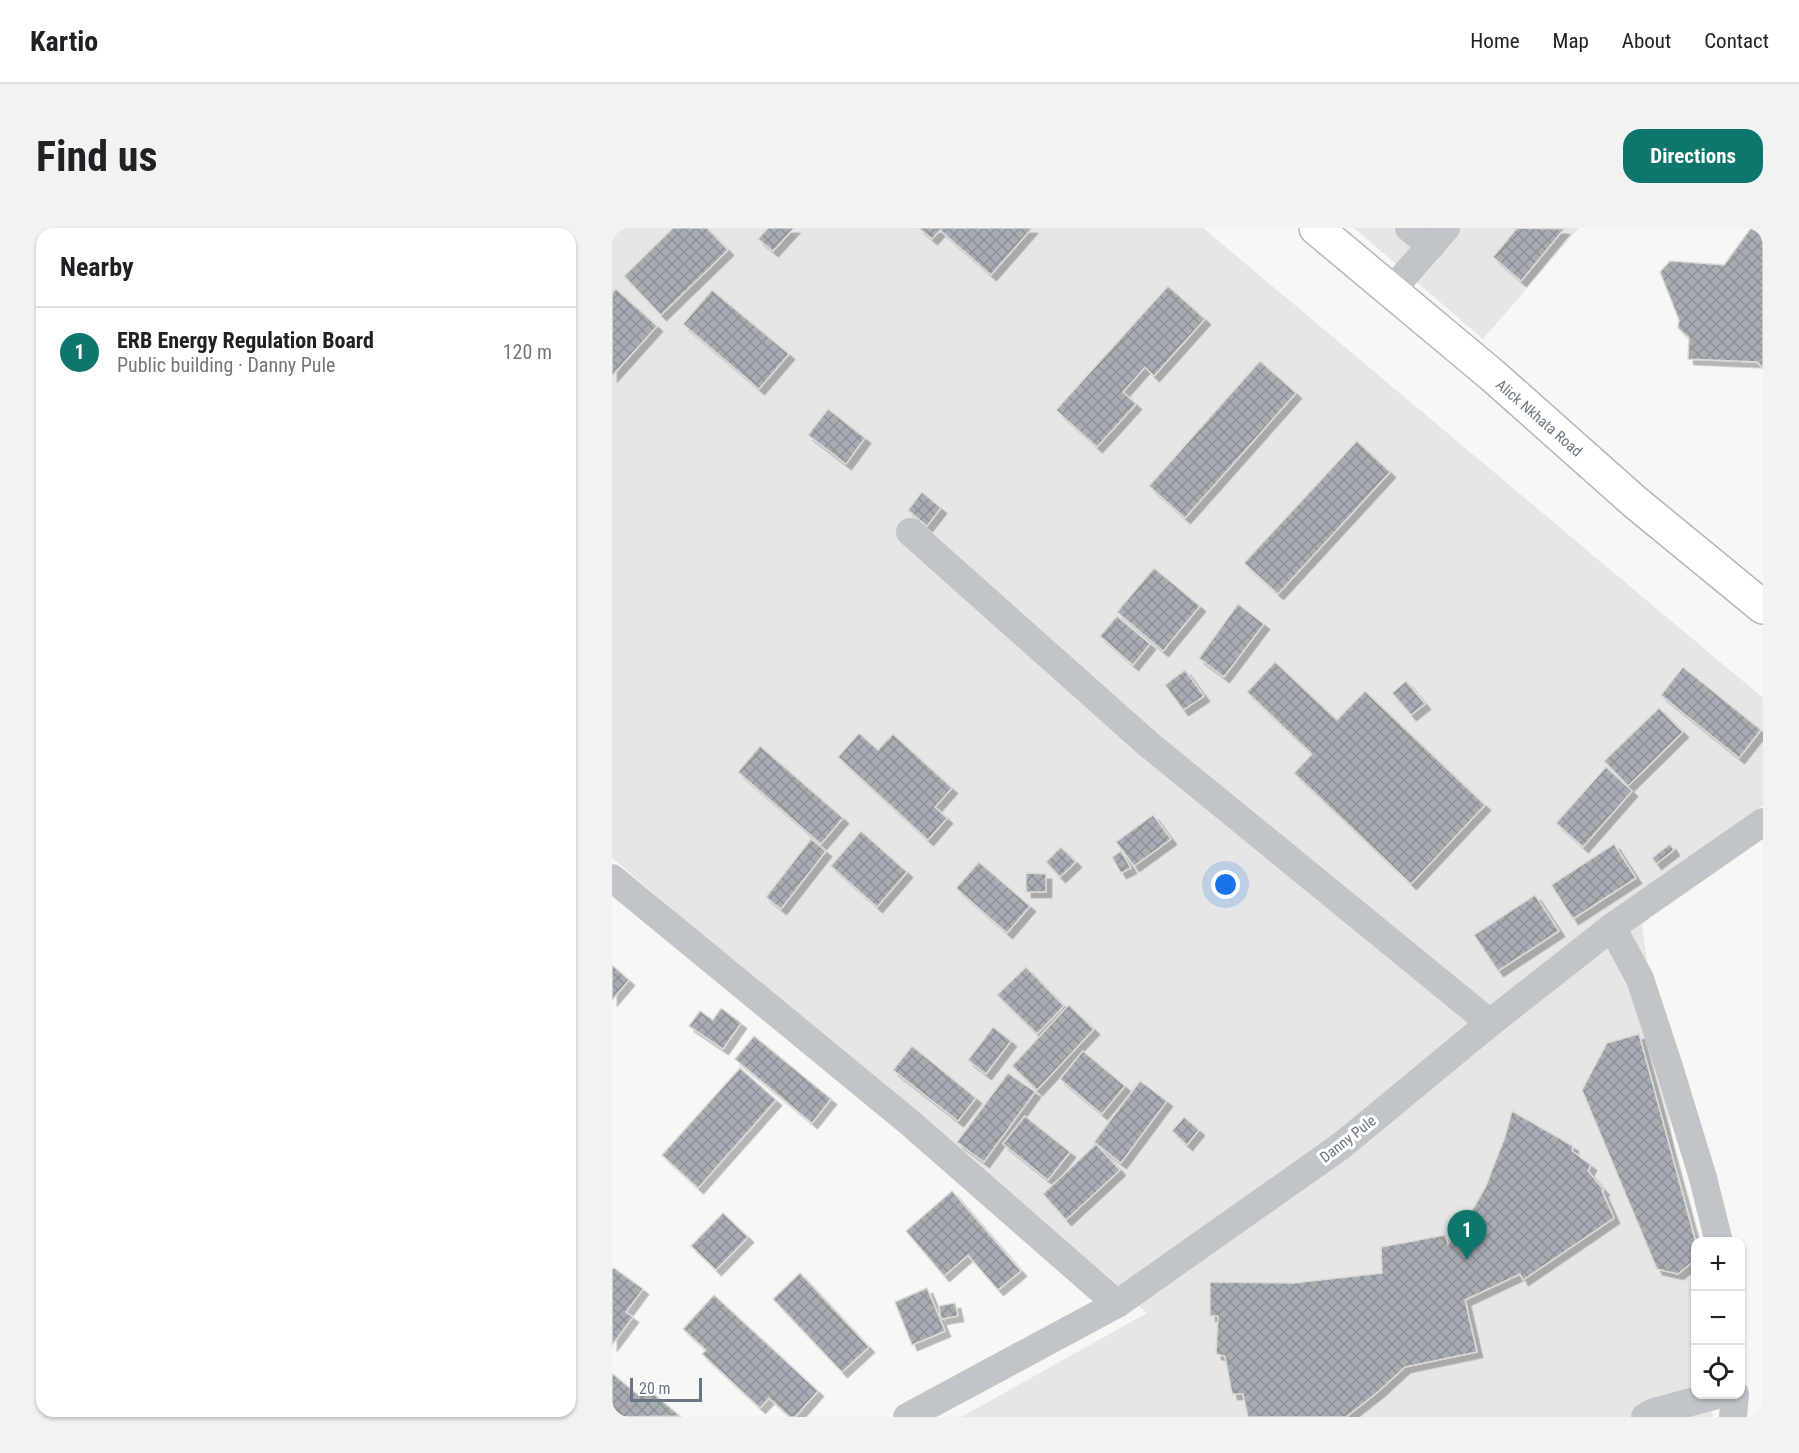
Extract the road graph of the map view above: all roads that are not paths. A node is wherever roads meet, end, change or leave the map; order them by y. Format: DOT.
graph roads {
  1 [pos="1316,228"];
  2 [pos="1409,228"];
  3 [pos="1438,237"];
  4 [pos="1390,292"];
  5 [pos="910,532"];
  6 [pos="1763,607"];
  7 [pos="1763,822"];
  8 [pos="612,878"];
  9 [pos="1612,927"];
  10 [pos="1490,1023"];
  11 [pos="1718,1237"];
  12 [pos="1117,1304"];
  13 [pos="1705,1399"];
  14 [pos="1735,1399"];
  15 [pos="907,1417"];
  16 [pos="1645,1417"];
  17 [pos="1733,1417"];
  1 -- 4 [label="main road, Alick Nkhata Road"];
  2 -- 3 [label="street"];
  3 -- 4 [label="street"];
  4 -- 6 [label="main road, Alick Nkhata Road"];
  5 -- 10 [label="street"];
  7 -- 9 [label="street, Danny Pule"];
  8 -- 12 [label="street"];
  9 -- 10 [label="street, Danny Pule"];
  9 -- 11 [label="street"];
  10 -- 12 [label="street, Danny Pule"];
  12 -- 15 [label="street, Danny Pule"];
  13 -- 16 [label="street"];
  14 -- 17 [label="street"];
}
